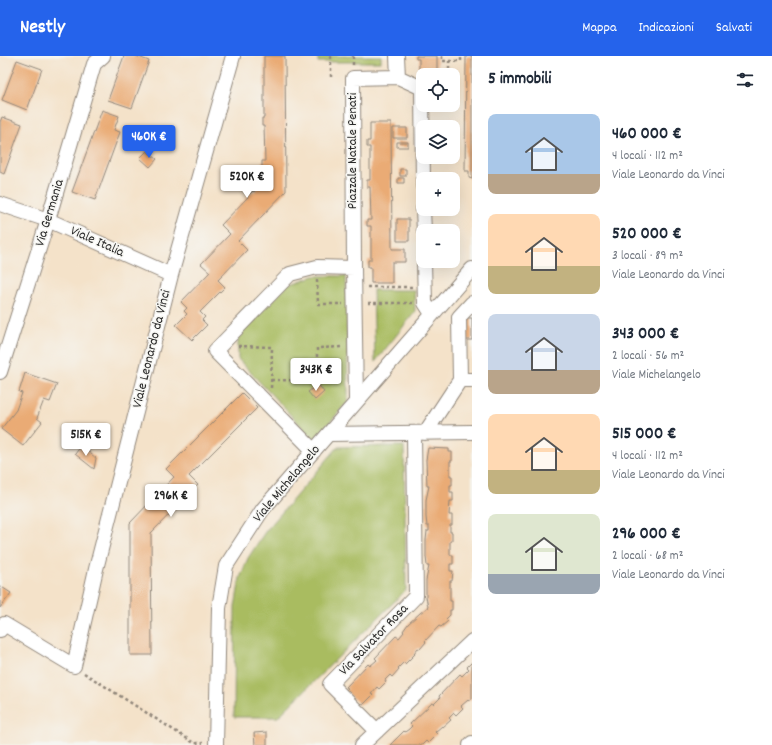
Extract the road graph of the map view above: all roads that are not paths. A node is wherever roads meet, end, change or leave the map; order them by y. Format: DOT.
graph roads {
  1 [pos="103,56"];
  2 [pos="233,56"];
  3 [pos="398,56"];
  4 [pos="398,77"];
  5 [pos="423,172"];
  6 [pos="0,204"];
  7 [pos="48,220"];
  8 [pos="354,268"];
  9 [pos="424,268"];
  10 [pos="472,269"];
  11 [pos="171,275"];
  12 [pos="472,303"];
  13 [pos="432,314"];
  14 [pos="0,372"];
  15 [pos="466,380"];
  16 [pos="356,401"];
  17 [pos="472,432"];
  18 [pos="420,433"];
  19 [pos="329,434"];
  20 [pos="314,451"];
  21 [pos="0,630"];
  22 [pos="472,641"];
  23 [pos="377,731"];
  24 [pos="472,742"];
  25 [pos="216,744"];
  26 [pos="362,745"];
  27 [pos="470,745"];
  1 -- 7 [label="street, Via Germania"];
  2 -- 11 [label="street, Viale Leonardo da Vinci"];
  3 -- 4 [label="street"];
  4 -- 5 [label="street"];
  4 -- 8 [label="street, Piazzale Natale Penati"];
  6 -- 7 [label="street, Viale Italia"];
  7 -- 11 [label="street, Viale Italia"];
  7 -- 14 [label="street, Via Germania"];
  8 -- 16 [label="street, Piazzale Natale Penati"];
  8 -- 20 [label="street"];
  9 -- 13 [label="street"];
  10 -- 13 [label="street, Viale Michelangelo"];
  11 -- 21 [label="street, Viale Leonardo da Vinci"];
  12 -- 15 [label="street"];
  13 -- 16 [label="street, Viale Michelangelo"];
  15 -- 18 [label="street"];
  16 -- 19 [label="street, Viale Michelangelo"];
  17 -- 18 [label="street"];
  18 -- 19 [label="street"];
  18 -- 23 [label="street, Via Salvator Rosa"];
  19 -- 20 [label="street, Viale Michelangelo"];
  20 -- 25 [label="street, Viale Michelangelo"];
  22 -- 23 [label="street"];
  23 -- 26 [label="street"];
  24 -- 27 [label="street"];
}
